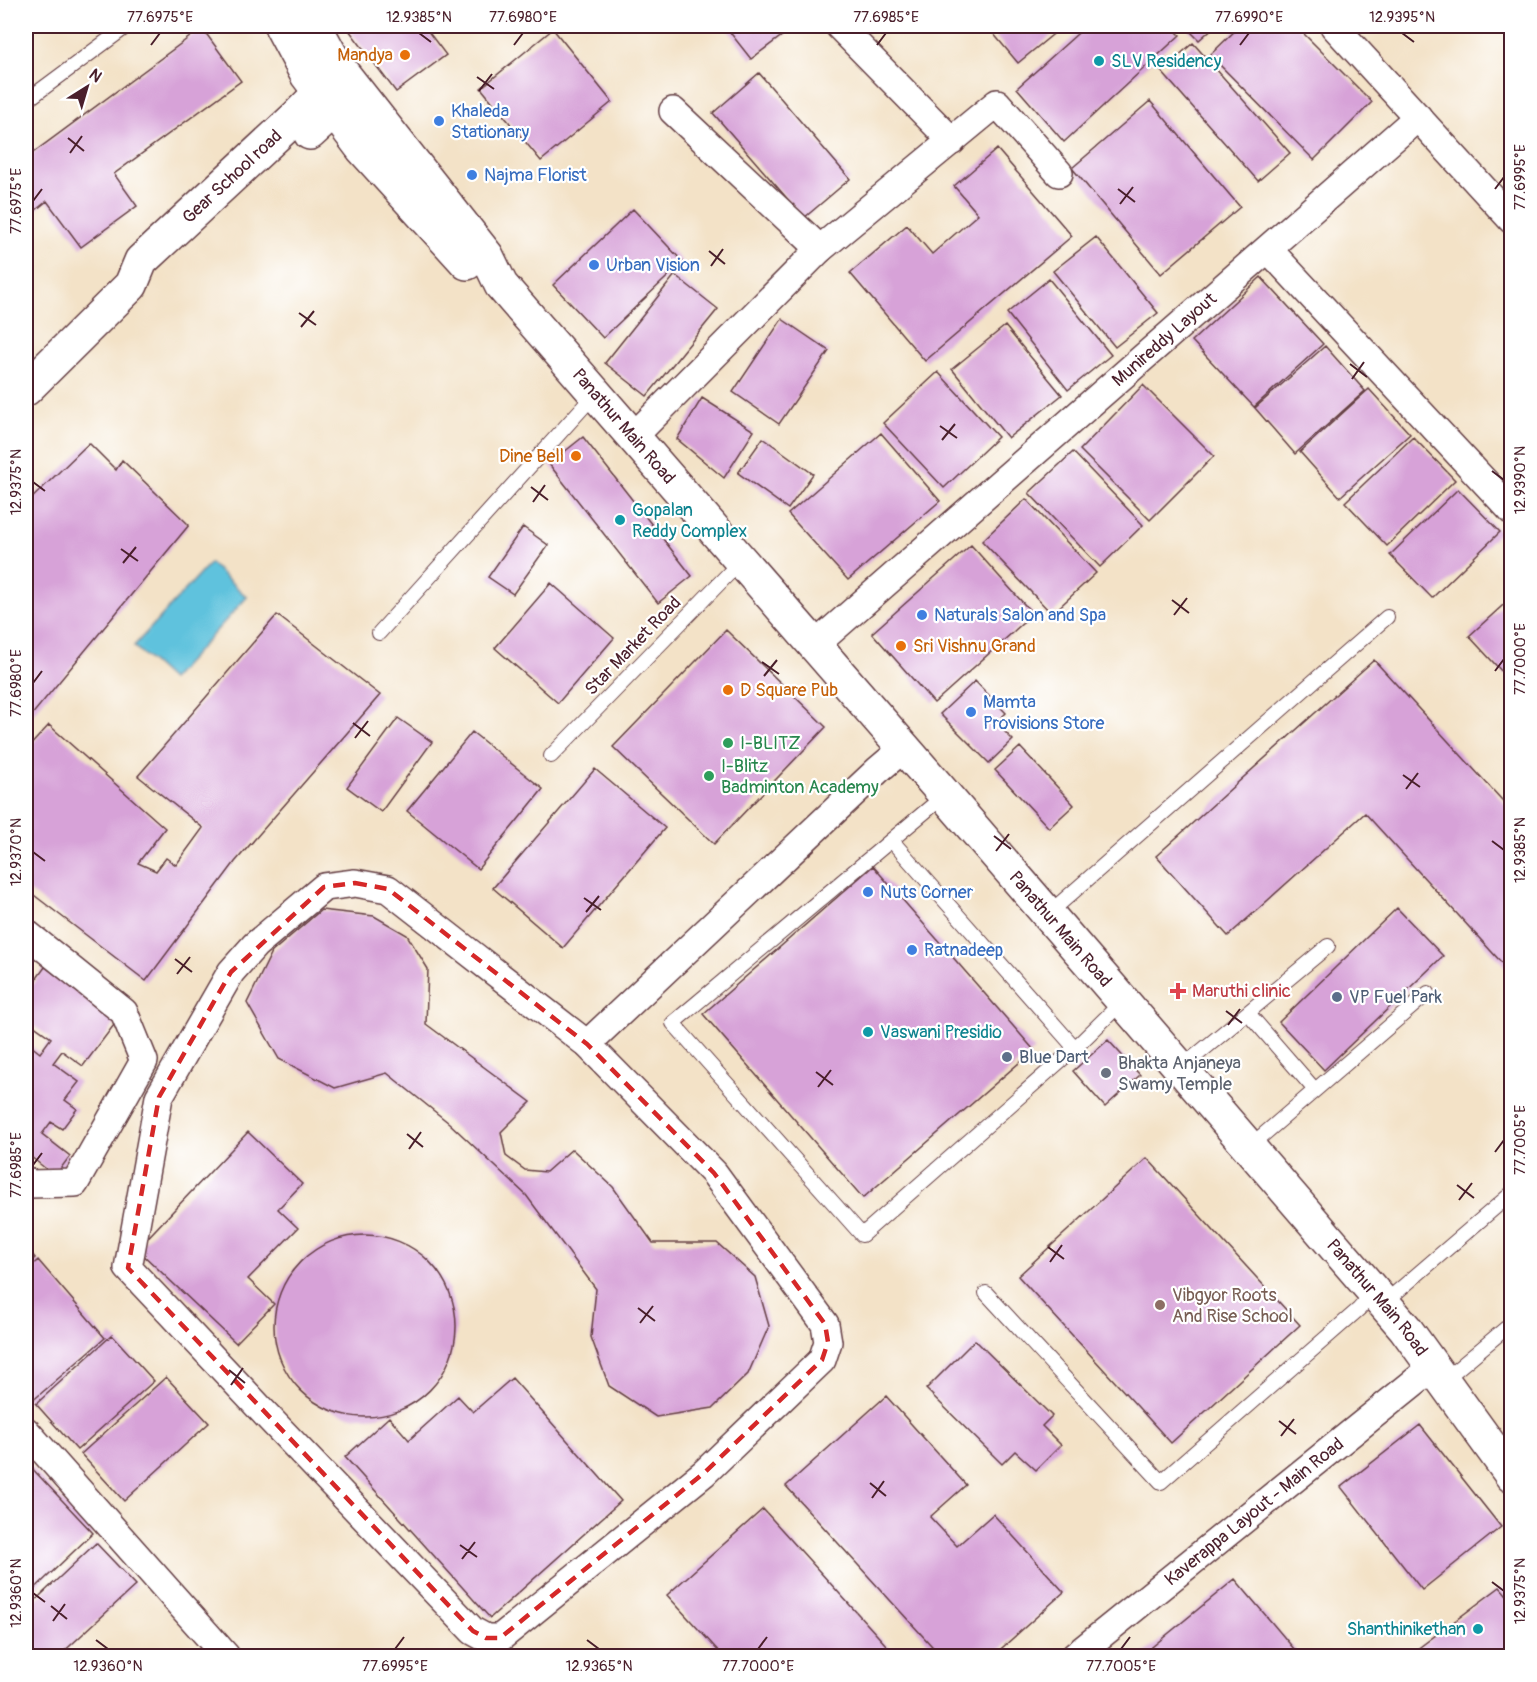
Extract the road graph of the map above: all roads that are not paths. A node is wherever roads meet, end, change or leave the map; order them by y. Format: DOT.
graph roads {
  1 [pos="127,26"];
  2 [pos="281,26"];
  3 [pos="315,26"];
  4 [pos="839,26"];
  5 [pos="1334,26"];
  6 [pos="338,92"];
  7 [pos="26,101"];
  8 [pos="673,111"];
  9 [pos="1418,117"];
  10 [pos="952,141"];
  11 [pos="1059,173"];
  12 [pos="1512,220"];
  13 [pos="820,249"];
  14 [pos="1268,249"];
  15 [pos="26,389"];
  16 [pos="595,394"];
  17 [pos="633,437"];
  18 [pos="1512,511"];
  19 [pos="741,561"];
  20 [pos="1387,617"];
  21 [pos="379,633"];
  22 [pos="815,645"];
  23 [pos="904,748"];
  24 [pos="551,756"];
  25 [pos="945,795"];
  26 [pos="892,841"];
  27 [pos="1048,914"];
  28 [pos="26,933"];
  29 [pos="1328,946"];
  30 [pos="1428,993"];
  31 [pos="1123,1001"];
  32 [pos="1248,1013"];
  33 [pos="586,1044"];
  34 [pos="1075,1048"];
  35 [pos="1181,1068"];
  36 [pos="1315,1090"];
  37 [pos="1249,1147"];
  38 [pos="26,1181"];
  39 [pos="1512,1193"];
  40 [pos="986,1293"];
  41 [pos="1379,1298"];
  42 [pos="1512,1323"];
  43 [pos="1438,1374"];
  44 [pos="26,1431"];
  45 [pos="1512,1476"];
  46 [pos="1103,1648"];
  47 [pos="226,1656"];
  48 [pos="1075,1656"];
  1 -- 7 [label="lane"];
  2 -- 6 [label="street, Panathur Main Road"];
  3 -- 6 [label="street, Panathur Main Road"];
  4 -- 10 [label="street"];
  5 -- 9 [label="street"];
  6 -- 15 [label="street, Gear School road"];
  6 -- 16 [label="street, Panathur Main Road"];
  8 -- 13 [label="street"];
  9 -- 12 [label="street"];
  9 -- 14 [label="street, Munireddy Layout"];
  10 -- 11 [label="street"];
  10 -- 13 [label="street"];
  13 -- 17 [label="street"];
  14 -- 18 [label="street"];
  14 -- 22 [label="street, Munireddy Layout"];
  16 -- 17 [label="street, Panathur Main Road"];
  16 -- 21 [label="lane"];
  17 -- 19 [label="street, Panathur Main Road"];
  19 -- 22 [label="street, Panathur Main Road"];
  19 -- 24 [label="lane, Star Market Road"];
  20 -- 27 [label="lane"];
  22 -- 23 [label="street, Panathur Main Road"];
  23 -- 25 [label="street, Panathur Main Road"];
  23 -- 33 [label="street"];
  25 -- 26 [label="lane"];
  25 -- 27 [label="street, Panathur Main Road"];
  26 -- 34 [label="lane"];
  26 -- 34 [label="lane"];
  27 -- 31 [label="street, Panathur Main Road"];
  28 -- 38 [label="street"];
  29 -- 32 [label="lane"];
  30 -- 36 [label="lane"];
  31 -- 34 [label="lane"];
  31 -- 35 [label="street, Panathur Main Road"];
  32 -- 35 [label="lane"];
  32 -- 36 [label="lane"];
  33 -- 33 [label="street"];
  35 -- 37 [label="street, Panathur Main Road"];
  36 -- 37 [label="lane"];
  37 -- 41 [label="street, Panathur Main Road"];
  39 -- 41 [label="lane"];
  40 -- 41 [label="lane"];
  41 -- 43 [label="street, Panathur Main Road"];
  42 -- 43 [label="lane"];
  43 -- 45 [label="street, Panathur Main Road"];
  43 -- 46 [label="street, Kaverappa Layout - Main Road"];
  44 -- 47 [label="street"];
  46 -- 48 [label="street, Kaverappa Layout - Main Road"];
}
